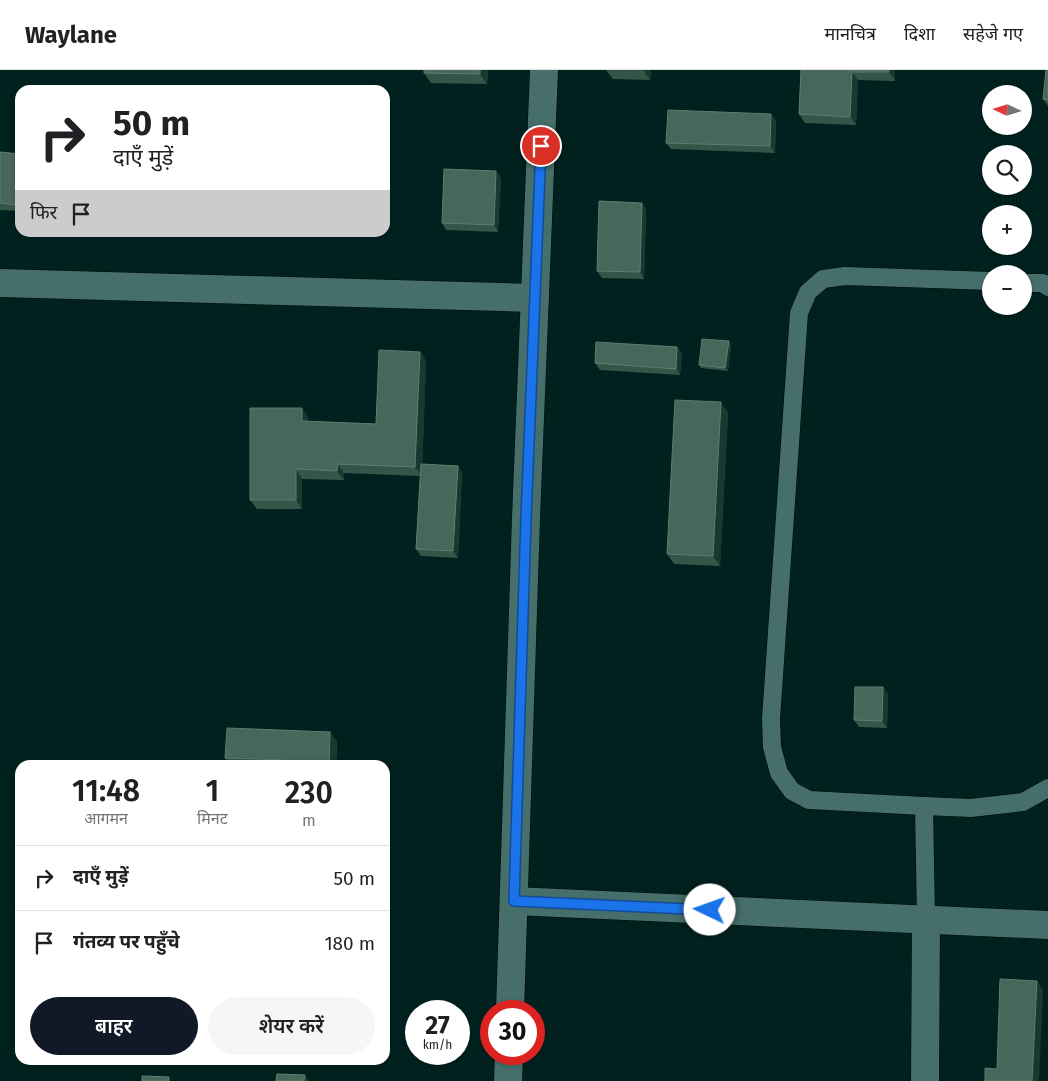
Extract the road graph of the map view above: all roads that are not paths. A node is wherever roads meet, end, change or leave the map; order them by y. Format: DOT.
graph roads {
  1 [pos="544,70"];
  2 [pos="982,282"];
  3 [pos="1032,283"];
  4 [pos="0,284"];
  5 [pos="1048,287"];
  6 [pos="535,298"];
  7 [pos="1048,788"];
  8 [pos="924,806"];
  9 [pos="514,901"];
  10 [pos="926,920"];
  11 [pos="1048,925"];
  12 [pos="510,1000"];
  13 [pos="509,1065"];
  14 [pos="508,1081"];
  15 [pos="925,1081"];
  1 -- 6 [label="street"];
  2 -- 8 [label="lane"];
  3 -- 5 [label="lane"];
  4 -- 6 [label="street"];
  6 -- 9 [label="street"];
  7 -- 8 [label="lane"];
  8 -- 10 [label="lane"];
  9 -- 10 [label="street"];
  9 -- 12 [label="street"];
  10 -- 11 [label="street"];
  10 -- 15 [label="street"];
  13 -- 14 [label="street"];
}
